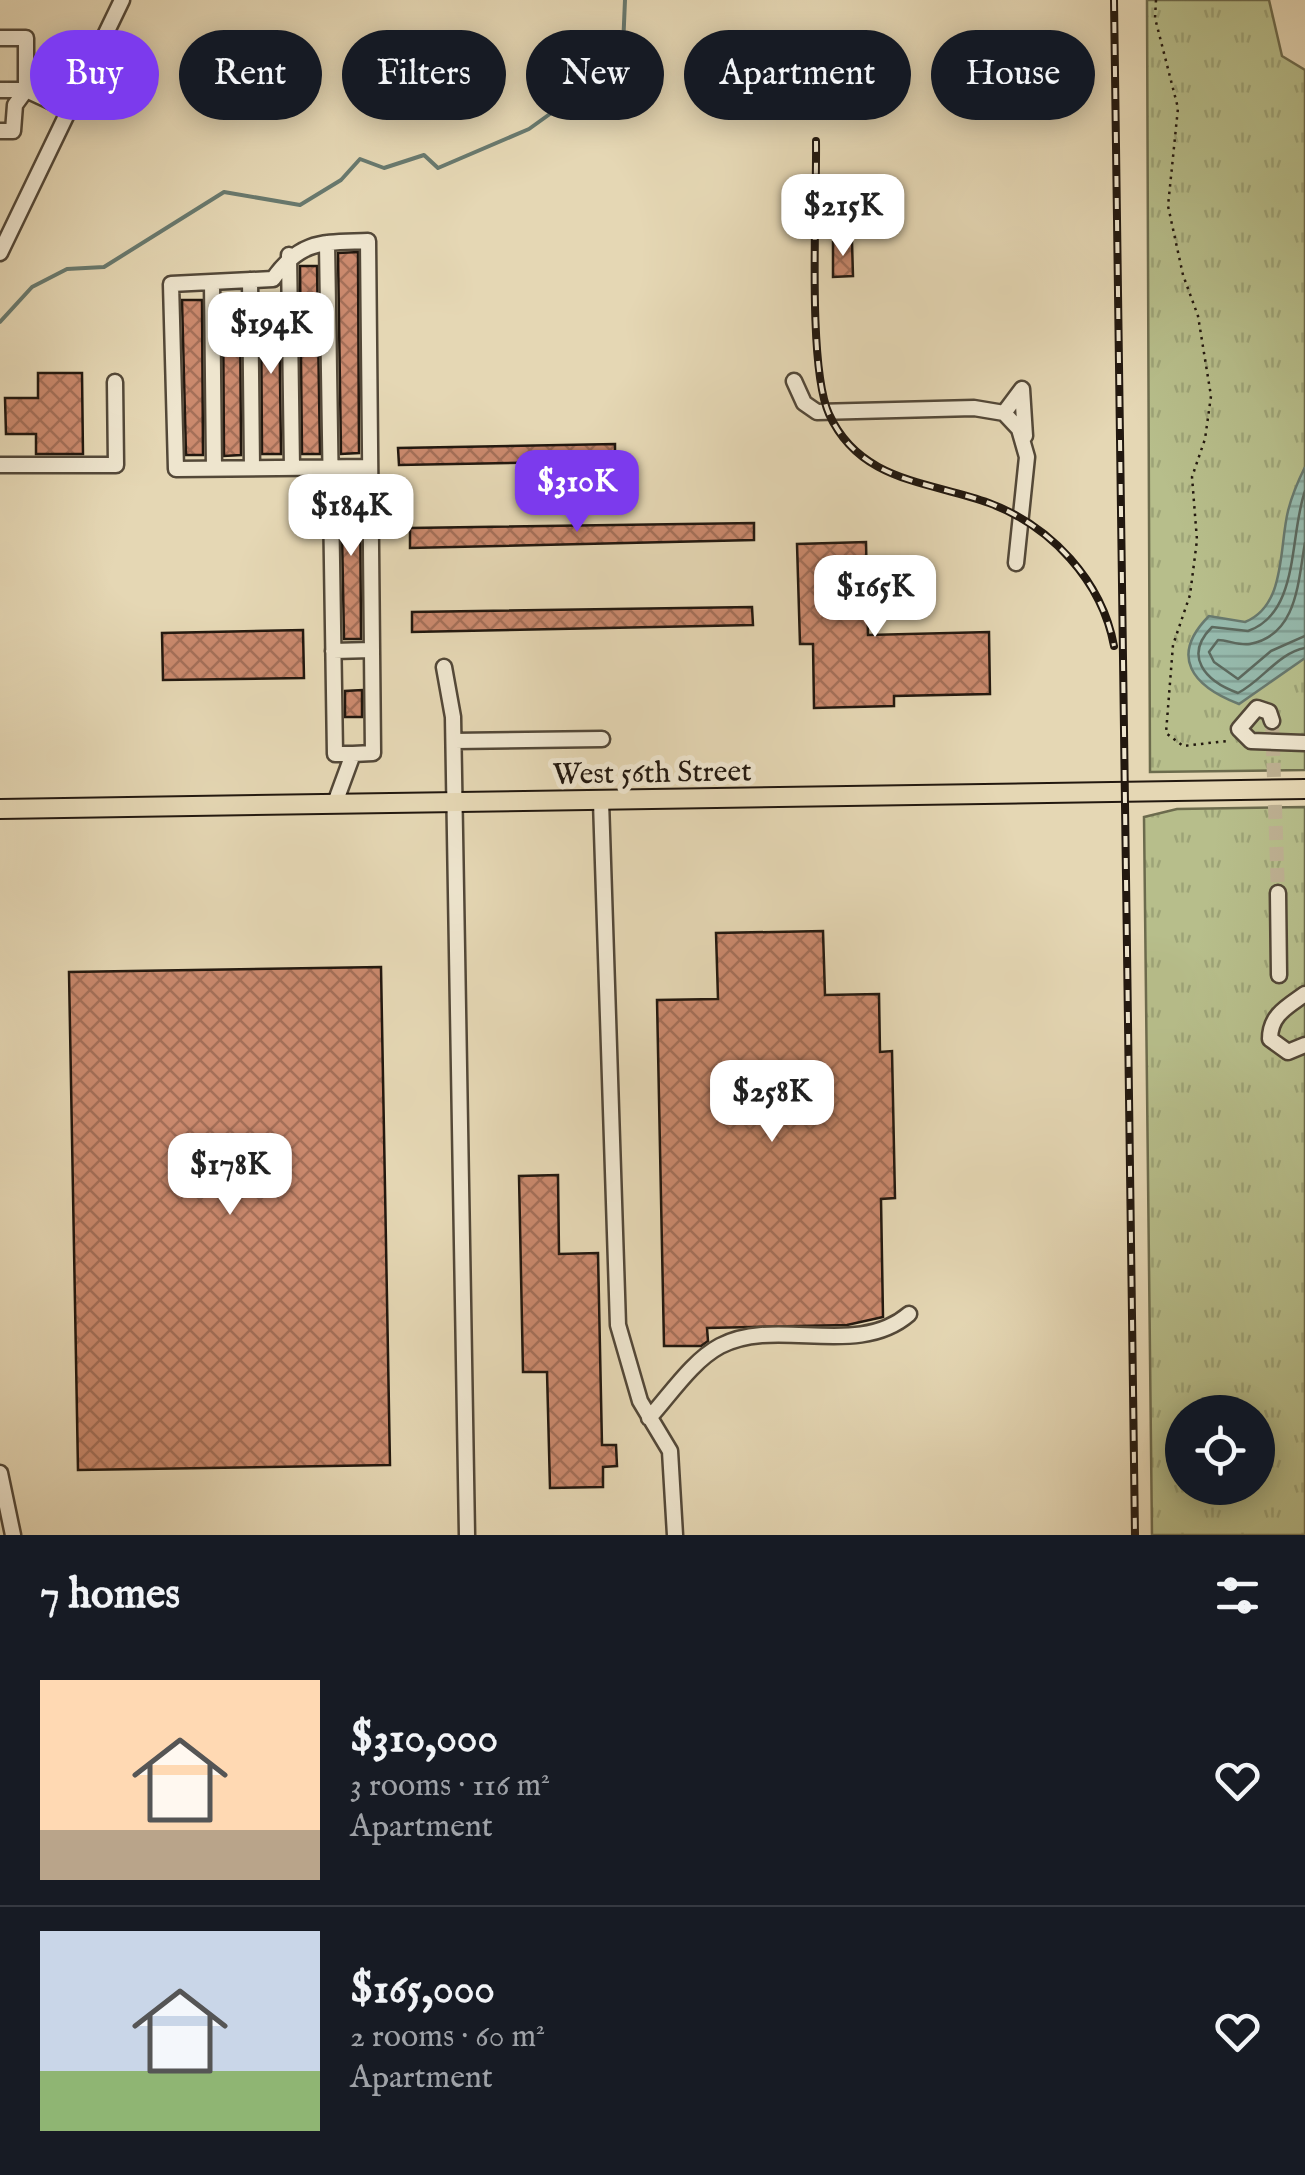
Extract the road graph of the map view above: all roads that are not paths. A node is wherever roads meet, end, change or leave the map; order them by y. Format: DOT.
graph roads {
  1 [pos="122,0"];
  2 [pos="107,30"];
  3 [pos="0,38"];
  4 [pos="0,90"];
  5 [pos="26,90"];
  6 [pos="30,92"];
  7 [pos="63,120"];
  8 [pos="0,130"];
  9 [pos="327,243"];
  10 [pos="0,253"];
  11 [pos="289,256"];
  12 [pos="250,280"];
  13 [pos="212,282"];
  14 [pos="794,381"];
  15 [pos="115,382"];
  16 [pos="1004,413"];
  17 [pos="1026,456"];
  18 [pos="0,465"];
  19 [pos="370,466"];
  20 [pos="329,467"];
  21 [pos="214,468"];
  22 [pos="252,468"];
  23 [pos="292,468"];
  24 [pos="1016,563"];
  25 [pos="372,650"];
  26 [pos="333,651"];
  27 [pos="444,667"];
  28 [pos="1272,721"];
  29 [pos="602,739"];
  30 [pos="454,741"];
  31 [pos="1305,744"];
  32 [pos="352,754"];
  33 [pos="1305,788"];
  34 [pos="600,801"];
  35 [pos="335,803"];
  36 [pos="455,803"];
  37 [pos="0,809"];
  38 [pos="1278,893"];
  39 [pos="1279,975"];
  40 [pos="1305,994"];
  41 [pos="1305,1046"];
  42 [pos="909,1314"];
  43 [pos="649,1418"];
  44 [pos="0,1474"];
  45 [pos="13,1535"];
  46 [pos="467,1535"];
  47 [pos="675,1535"];
  1 -- 2 [label="street"];
  3 -- 5 [label="street"];
  4 -- 5 [label="street"];
  5 -- 6 [label="street"];
  5 -- 8 [label="street"];
  7 -- 10 [label="street"];
  9 -- 11 [label="street"];
  9 -- 19 [label="street"];
  9 -- 20 [label="street"];
  11 -- 12 [label="street"];
  11 -- 23 [label="street"];
  12 -- 13 [label="street"];
  12 -- 22 [label="street"];
  13 -- 21 [label="street"];
  13 -- 21 [label="street"];
  14 -- 16 [label="street"];
  15 -- 18 [label="street"];
  16 -- 17 [label="street"];
  16 -- 17 [label="street"];
  17 -- 24 [label="street"];
  19 -- 20 [label="street"];
  19 -- 25 [label="street"];
  20 -- 23 [label="street"];
  20 -- 26 [label="street"];
  21 -- 22 [label="street"];
  22 -- 23 [label="street"];
  25 -- 26 [label="street"];
  25 -- 32 [label="street"];
  26 -- 32 [label="street"];
  27 -- 30 [label="street"];
  28 -- 31 [label="street"];
  29 -- 30 [label="street"];
  30 -- 36 [label="street"];
  32 -- 35 [label="street"];
  33 -- 34 [label="main road, West 56th Street"];
  34 -- 36 [label="main road, West 56th Street"];
  34 -- 43 [label="street"];
  35 -- 36 [label="main road, West 56th Street"];
  35 -- 37 [label="main road, West 56th Street"];
  36 -- 46 [label="street"];
  38 -- 39 [label="street"];
  40 -- 41 [label="street"];
  42 -- 43 [label="street"];
  43 -- 47 [label="street"];
  44 -- 45 [label="street"];
}
